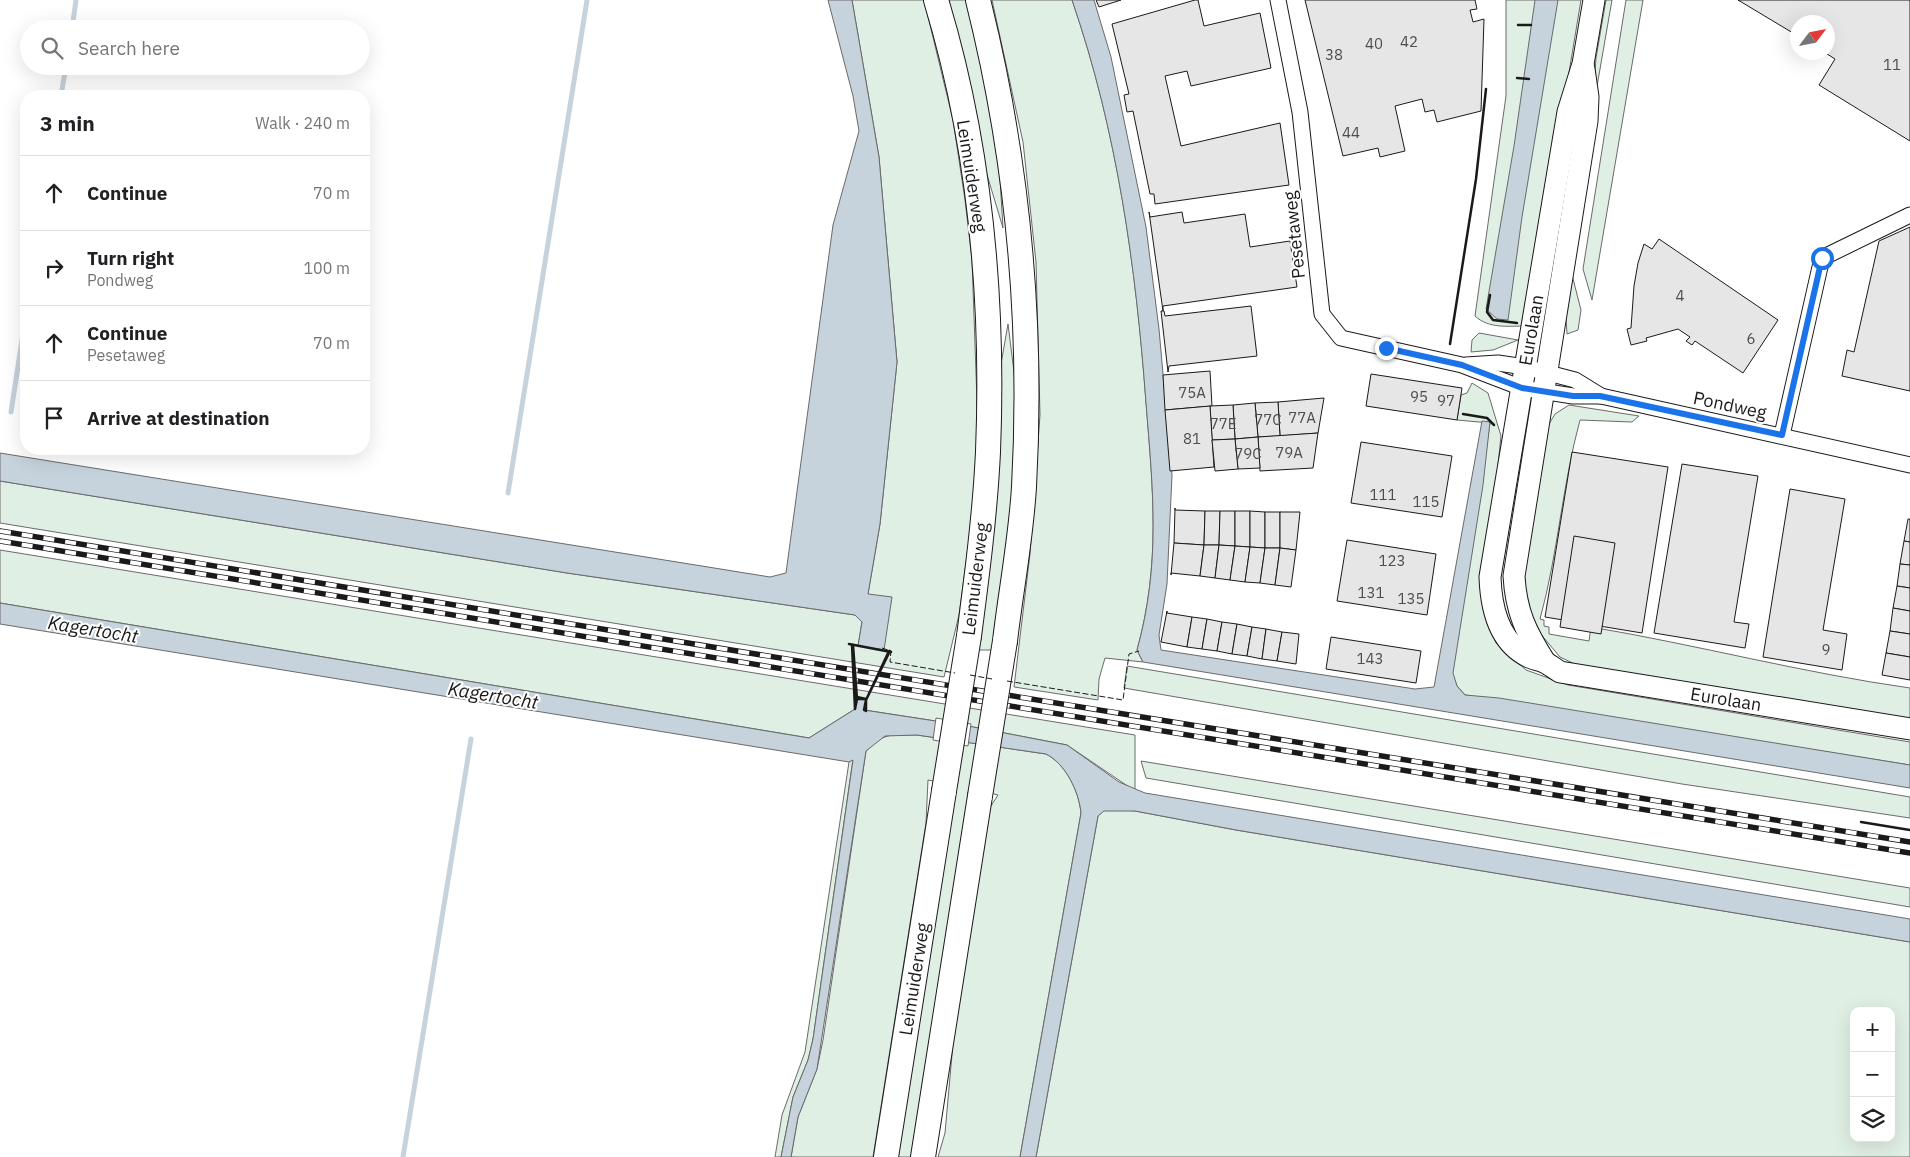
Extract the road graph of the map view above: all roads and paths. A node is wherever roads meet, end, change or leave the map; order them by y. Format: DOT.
graph roads {
  1 [pos="936,0"];
  2 [pos="978,0"];
  3 [pos="1278,0"];
  4 [pos="1594,0"];
  5 [pos="1583,64"];
  6 [pos="1910,215"];
  7 [pos="1462,365"];
  8 [pos="1523,377"];
  9 [pos="1545,382"];
  10 [pos="1782,435"];
  11 [pos="1910,465"];
  12 [pos="1545,662"];
  13 [pos="1910,729"];
  14 [pos="886,1157"];
  15 [pos="923,1157"];
  1 -- 14 [label="main road, Leimuiderweg, bridge"];
  2 -- 15 [label="main road, Leimuiderweg, bridge"];
  3 -- 7 [label="street, Pesetaweg"];
  4 -- 5 [label="main road, Eurolaan"];
  5 -- 8 [label="main road, Eurolaan"];
  5 -- 9 [label="main road, Eurolaan"];
  6 -- 10 [label="street"];
  7 -- 8 [label="street, Pesetaweg"];
  7 -- 8 [label="street, Pesetaweg"];
  8 -- 9 [label="street"];
  8 -- 9 [label="street"];
  8 -- 12 [label="main road, Eurolaan"];
  9 -- 10 [label="street, Pondweg"];
  9 -- 12 [label="main road, Eurolaan"];
  10 -- 11 [label="street, Pondweg"];
  12 -- 13 [label="main road, Eurolaan"];
}
